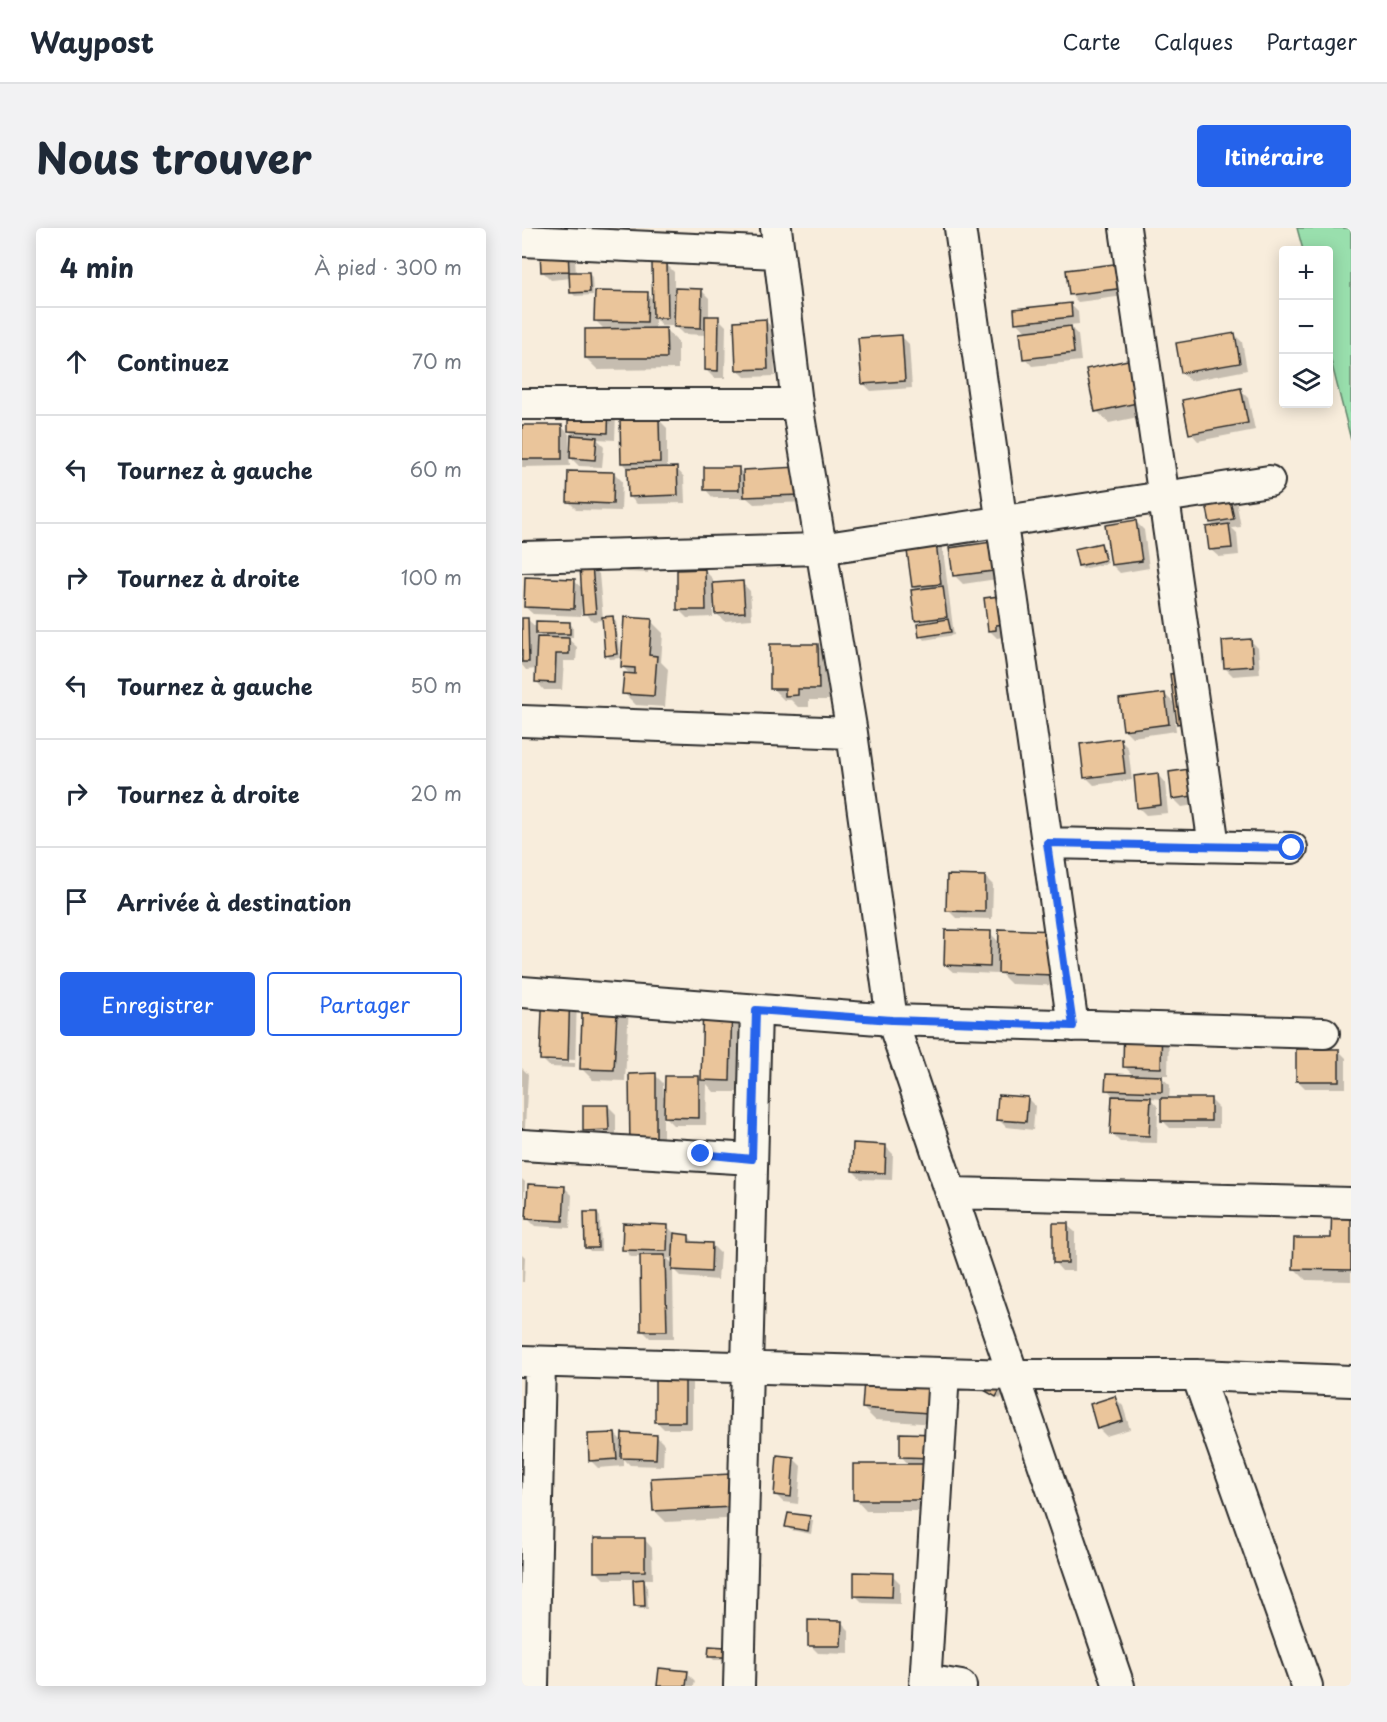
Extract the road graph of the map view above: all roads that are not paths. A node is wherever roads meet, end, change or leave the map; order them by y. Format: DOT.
graph roads {
  1 [pos="960,228"];
  2 [pos="1125,228"];
  3 [pos="777,240"];
  4 [pos="522,241"];
  5 [pos="522,404"];
  6 [pos="797,404"];
  7 [pos="1269,481"];
  8 [pos="1164,497"];
  9 [pos="1002,522"];
  10 [pos="820,549"];
  11 [pos="522,557"];
  12 [pos="522,722"];
  13 [pos="852,733"];
  14 [pos="1047,843"];
  15 [pos="1214,846"];
  16 [pos="1292,848"];
  17 [pos="522,992"];
  18 [pos="756,1010"];
  19 [pos="892,1020"];
  20 [pos="1073,1026"];
  21 [pos="1324,1033"];
  22 [pos="522,1145"];
  23 [pos="752,1159"];
  24 [pos="951,1193"];
  25 [pos="1351,1203"];
  26 [pos="531,1362"];
  27 [pos="747,1367"];
  28 [pos="944,1373"];
  29 [pos="1013,1375"];
  30 [pos="1197,1375"];
  31 [pos="1351,1381"];
  32 [pos="925,1683"];
  33 [pos="533,1686"];
  34 [pos="739,1686"];
  35 [pos="961,1686"];
  36 [pos="1119,1686"];
  37 [pos="1306,1686"];
  1 -- 9 [label="street"];
  2 -- 8 [label="street"];
  3 -- 4 [label="street"];
  3 -- 6 [label="street"];
  5 -- 6 [label="street"];
  6 -- 10 [label="street"];
  7 -- 8 [label="street"];
  8 -- 9 [label="street"];
  8 -- 15 [label="street"];
  9 -- 10 [label="street"];
  9 -- 14 [label="street"];
  10 -- 11 [label="street"];
  10 -- 13 [label="street"];
  12 -- 13 [label="street"];
  13 -- 19 [label="street"];
  14 -- 15 [label="street"];
  14 -- 20 [label="street"];
  15 -- 16 [label="street"];
  17 -- 18 [label="street"];
  18 -- 19 [label="street"];
  18 -- 23 [label="street"];
  19 -- 20 [label="street"];
  19 -- 24 [label="street"];
  20 -- 21 [label="street"];
  22 -- 23 [label="street"];
  23 -- 27 [label="street"];
  24 -- 25 [label="street"];
  24 -- 29 [label="street"];
  26 -- 27 [label="street"];
  26 -- 33 [label="street"];
  27 -- 28 [label="street"];
  27 -- 34 [label="street"];
  28 -- 29 [label="street"];
  28 -- 32 [label="street"];
  29 -- 30 [label="street"];
  29 -- 36 [label="street"];
  30 -- 31 [label="street"];
  30 -- 37 [label="street"];
  32 -- 35 [label="street"];
}
